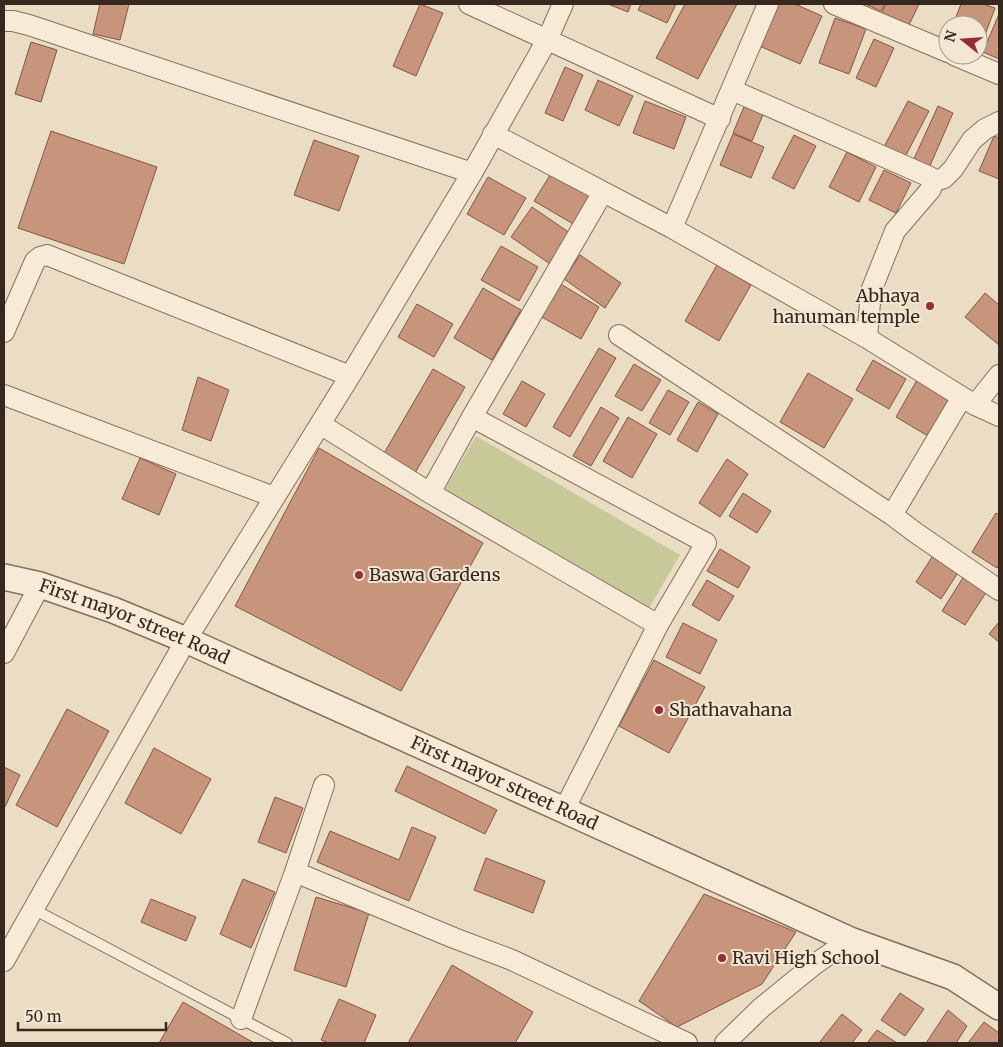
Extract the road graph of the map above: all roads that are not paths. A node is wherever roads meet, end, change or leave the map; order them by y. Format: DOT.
graph roads {
  1 [pos="469,4"];
  2 [pos="563,4"];
  3 [pos="768,4"];
  4 [pos="834,4"];
  5 [pos="4,21"];
  6 [pos="547,40"];
  7 [pos="938,48"];
  8 [pos="978,65"];
  9 [pos="999,74"];
  10 [pos="732,90"];
  11 [pos="720,119"];
  12 [pos="999,122"];
  13 [pos="493,134"];
  14 [pos="472,173"];
  15 [pos="932,182"];
  16 [pos="603,192"];
  17 [pos="672,228"];
  18 [pos="4,332"];
  19 [pos="619,336"];
  20 [pos="867,338"];
  21 [pos="999,374"];
  22 [pos="350,376"];
  23 [pos="4,395"];
  24 [pos="969,401"];
  25 [pos="999,416"];
  26 [pos="472,417"];
  27 [pos="320,424"];
  28 [pos="430,493"];
  29 [pos="274,497"];
  30 [pos="892,515"];
  31 [pos="4,577"];
  32 [pos="40,585"];
  33 [pos="999,590"];
  34 [pos="658,624"];
  35 [pos="186,640"];
  36 [pos="4,654"];
  37 [pos="324,785"];
  38 [pos="564,810"];
  39 [pos="295,872"];
  40 [pos="33,909"];
  41 [pos="850,940"];
  42 [pos="4,961"];
  43 [pos="999,1007"];
  44 [pos="241,1019"];
  45 [pos="287,1043"];
  46 [pos="687,1043"];
  47 [pos="725,1043"];
  1 -- 6 [label="street"];
  2 -- 6 [label="street"];
  3 -- 10 [label="street"];
  4 -- 7 [label="street"];
  5 -- 14 [label="street"];
  6 -- 11 [label="street"];
  6 -- 13 [label="street"];
  8 -- 9 [label="street"];
  10 -- 11 [label="street"];
  10 -- 15 [label="street"];
  11 -- 17 [label="street"];
  12 -- 15 [label="street"];
  13 -- 14 [label="street"];
  13 -- 16 [label="street"];
  14 -- 22 [label="street"];
  15 -- 20 [label="street"];
  16 -- 17 [label="street"];
  16 -- 26 [label="street"];
  17 -- 20 [label="street"];
  18 -- 22 [label="street"];
  19 -- 30 [label="street"];
  20 -- 24 [label="street"];
  21 -- 24 [label="street"];
  22 -- 27 [label="street"];
  23 -- 29 [label="street"];
  24 -- 25 [label="street"];
  24 -- 30 [label="street"];
  26 -- 28 [label="street"];
  26 -- 34 [label="street"];
  27 -- 28 [label="street"];
  27 -- 29 [label="street"];
  28 -- 34 [label="street"];
  29 -- 35 [label="street"];
  30 -- 33 [label="street"];
  31 -- 32 [label="street, First mayor street Road"];
  32 -- 35 [label="street, First mayor street Road"];
  32 -- 36 [label="street"];
  34 -- 38 [label="street"];
  35 -- 38 [label="street, First mayor street Road"];
  35 -- 40 [label="street"];
  37 -- 39 [label="street"];
  38 -- 41 [label="street, First mayor street Road"];
  39 -- 44 [label="street"];
  39 -- 46 [label="street"];
  40 -- 42 [label="street"];
  40 -- 44 [label="lane"];
  41 -- 43 [label="street, First mayor street Road"];
  41 -- 47 [label="street"];
  44 -- 45 [label="lane"];
}
